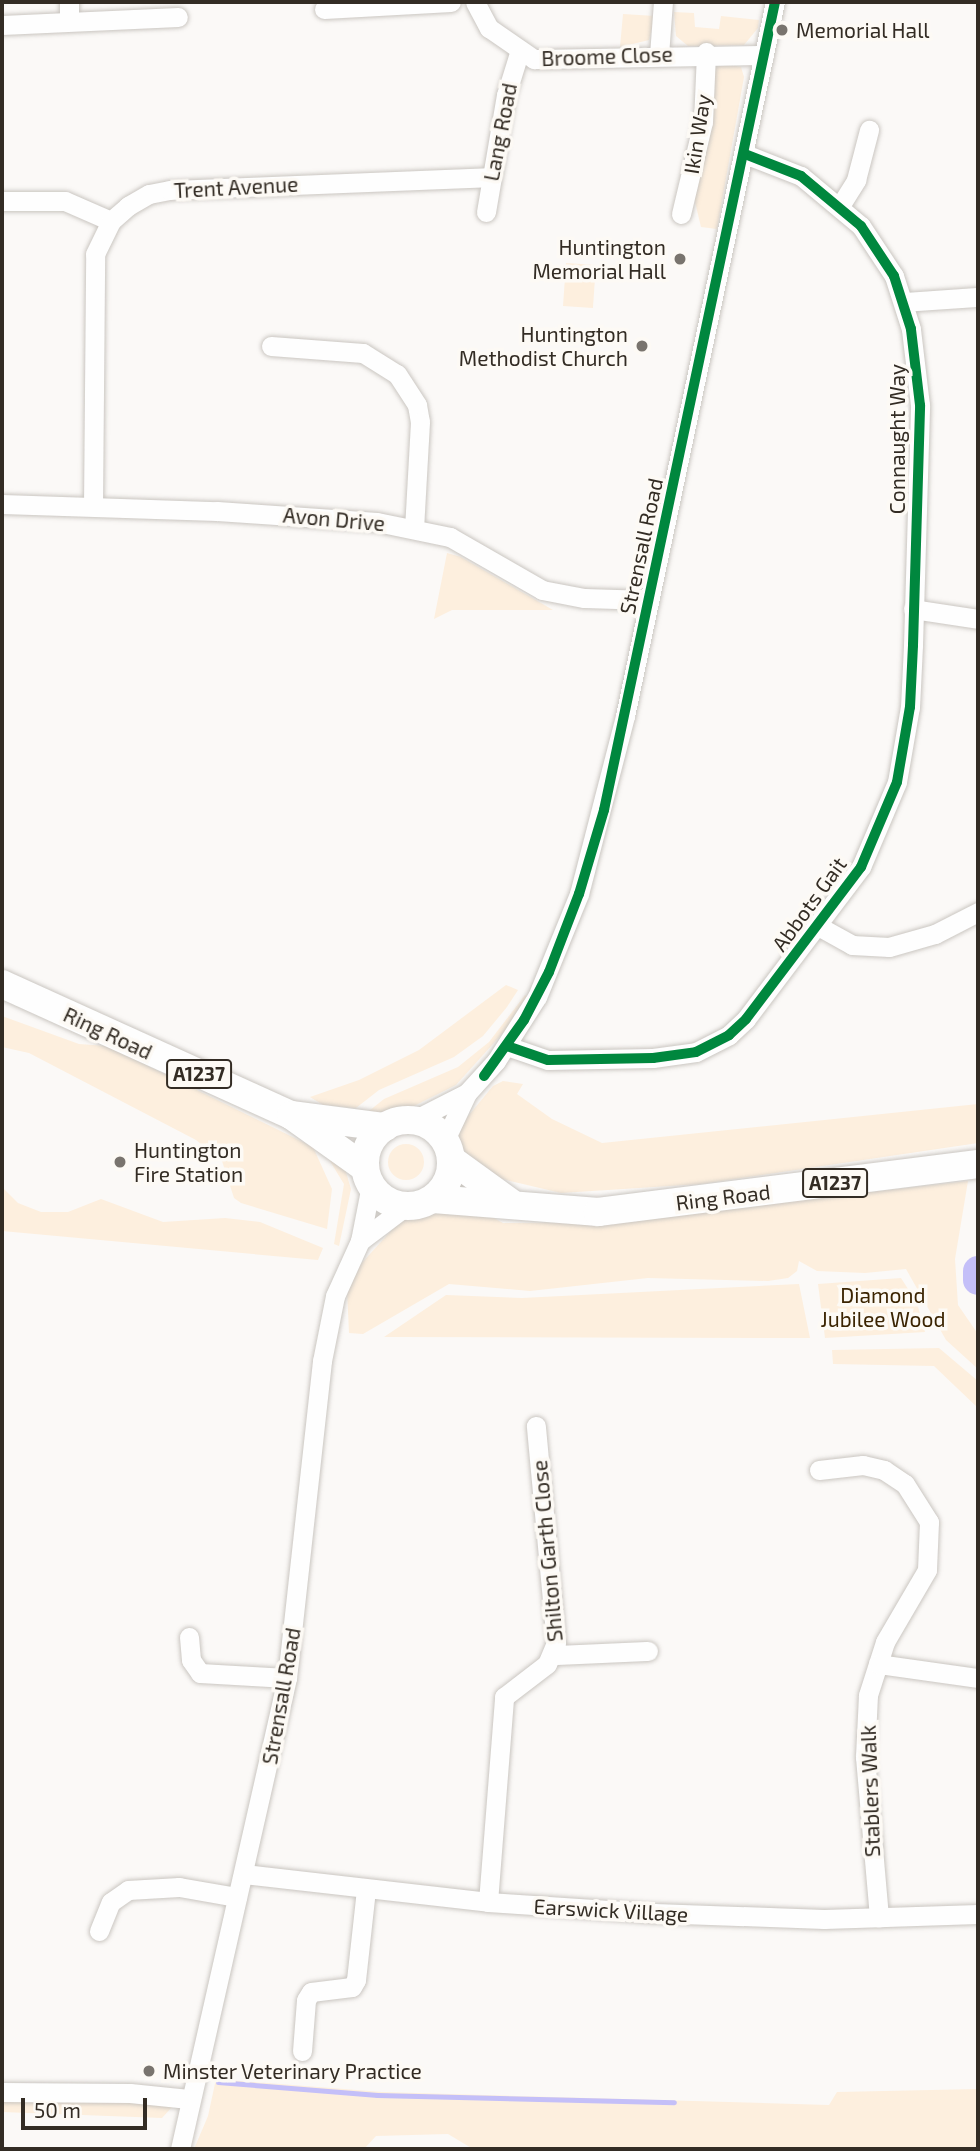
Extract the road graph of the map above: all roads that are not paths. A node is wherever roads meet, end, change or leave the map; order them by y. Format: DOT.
graph roads {
  1 [pos="451,2"];
  2 [pos="475,2"];
  3 [pos="663,2"];
  4 [pos="775,2"];
  5 [pos="324,9"];
  6 [pos="69,12"];
  7 [pos="178,18"];
  8 [pos="2,25"];
  9 [pos="706,52"];
  10 [pos="519,53"];
  11 [pos="659,55"];
  12 [pos="764,55"];
  13 [pos="870,125"];
  14 [pos="744,154"];
  15 [pos="491,177"];
  16 [pos="2,201"];
  17 [pos="840,206"];
  18 [pos="486,212"];
  19 [pos="681,214"];
  20 [pos="111,221"];
  21 [pos="978,297"];
  22 [pos="904,302"];
  23 [pos="271,346"];
  24 [pos="2,505"];
  25 [pos="93,506"];
  26 [pos="414,528"];
  27 [pos="915,553"];
  28 [pos="649,600"];
  29 [pos="913,609"];
  30 [pos="978,618"];
  31 [pos="978,912"];
  32 [pos="818,926"];
  33 [pos="2,984"];
  34 [pos="507,1046"];
  35 [pos="467,1093"];
  36 [pos="291,1115"];
  37 [pos="414,1120"];
  38 [pos="385,1127"];
  39 [pos="448,1150"];
  40 [pos="972,1165"];
  41 [pos="368,1177"];
  42 [pos="433,1199"];
  43 [pos="510,1202"];
  44 [pos="405,1207"];
  45 [pos="360,1241"];
  46 [pos="536,1426"];
  47 [pos="818,1470"];
  48 [pos="189,1637"];
  49 [pos="648,1651"];
  50 [pos="555,1655"];
  51 [pos="878,1664"];
  52 [pos="287,1678"];
  53 [pos="978,1678"];
  54 [pos="244,1874"];
  55 [pos="366,1890"];
  56 [pos="237,1897"];
  57 [pos="488,1902"];
  58 [pos="978,1914"];
  59 [pos="879,1917"];
  60 [pos="99,1931"];
  61 [pos="302,2051"];
  62 [pos="2,2092"];
  63 [pos="189,2099"];
  64 [pos="180,2149"];
  1 -- 5 [label="street"];
  2 -- 10 [label="street, Broome Close"];
  3 -- 11 [label="street"];
  4 -- 12 [label="street, Strensall Road"];
  6 -- 7 [label="street"];
  6 -- 8 [label="street"];
  9 -- 11 [label="street, Broome Close"];
  9 -- 12 [label="street, Broome Close"];
  9 -- 19 [label="street, Ikin Way"];
  10 -- 11 [label="street, Broome Close"];
  10 -- 15 [label="street, Lang Road"];
  12 -- 14 [label="street, Strensall Road"];
  13 -- 17 [label="street"];
  14 -- 17 [label="street, Connaught Way"];
  14 -- 28 [label="street, Strensall Road"];
  15 -- 18 [label="street, Lang Road"];
  15 -- 20 [label="street, Trent Avenue"];
  16 -- 20 [label="street"];
  17 -- 22 [label="street, Connaught Way"];
  20 -- 25 [label="street, Trent Avenue"];
  21 -- 22 [label="street"];
  22 -- 27 [label="street, Connaught Way"];
  23 -- 26 [label="street"];
  24 -- 25 [label="street, Avon Drive"];
  25 -- 26 [label="street, Avon Drive"];
  26 -- 28 [label="street, Avon Drive"];
  27 -- 29 [label="street, Abbots Gait"];
  28 -- 34 [label="street, Strensall Road"];
  29 -- 30 [label="street"];
  29 -- 32 [label="street, Abbots Gait"];
  31 -- 32 [label="street"];
  32 -- 34 [label="street, Abbots Gait"];
  33 -- 36 [label="highway, Ring Road / A1237"];
  34 -- 35 [label="street, Strensall Road"];
  35 -- 37 [label="street, Strensall Road"];
  35 -- 39 [label="street, Strensall Road"];
  36 -- 38 [label="highway, Ring Road / A1237"];
  36 -- 41 [label="highway, Ring Road / A1237"];
  37 -- 38 [label="highway"];
  37 -- 39 [label="highway"];
  38 -- 41 [label="highway"];
  39 -- 42 [label="highway"];
  39 -- 43 [label="highway, Ring Road / A1237"];
  40 -- 43 [label="highway, Ring Road / A1237"];
  41 -- 44 [label="highway"];
  41 -- 45 [label="street, Strensall Road"];
  42 -- 43 [label="highway, Ring Road / A1237"];
  42 -- 44 [label="highway"];
  44 -- 45 [label="street, Strensall Road"];
  45 -- 52 [label="street, Strensall Road"];
  46 -- 50 [label="street, Shilton Garth Close"];
  47 -- 51 [label="street, Stablers Walk"];
  48 -- 52 [label="street"];
  49 -- 50 [label="street"];
  50 -- 57 [label="street, Shilton Garth Close"];
  51 -- 53 [label="street"];
  51 -- 59 [label="street, Stablers Walk"];
  52 -- 54 [label="street, Strensall Road"];
  54 -- 55 [label="street, Earswick Village"];
  54 -- 56 [label="street, Strensall Road"];
  55 -- 57 [label="street, Earswick Village"];
  55 -- 61 [label="street"];
  56 -- 60 [label="street"];
  56 -- 63 [label="street, Strensall Road"];
  57 -- 59 [label="street, Earswick Village"];
  58 -- 59 [label="street, Earswick Village"];
  62 -- 63 [label="street"];
  63 -- 64 [label="street, Strensall Road"];
}
